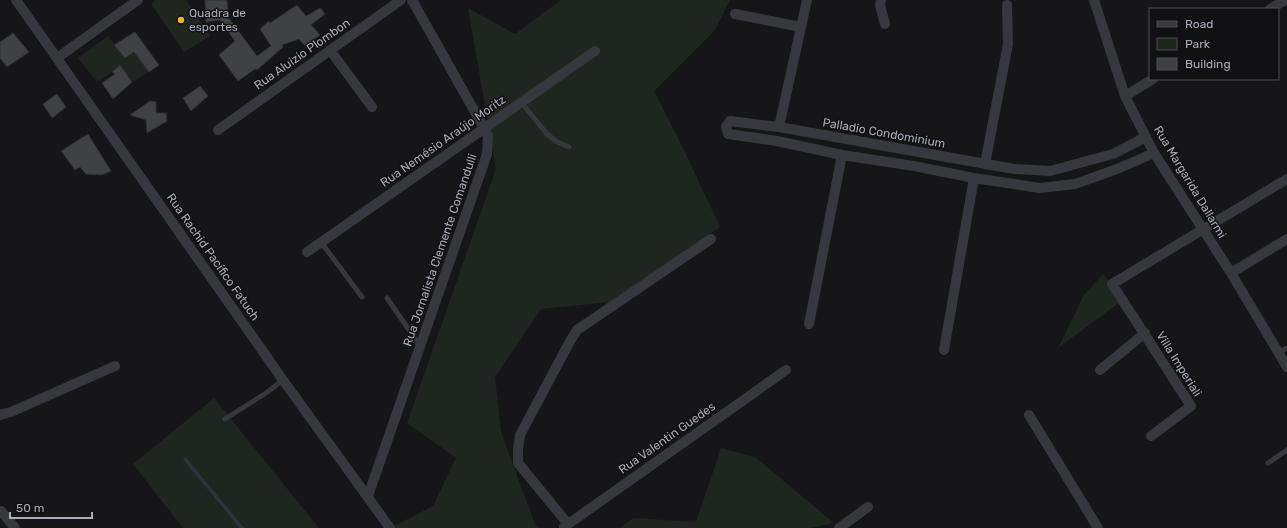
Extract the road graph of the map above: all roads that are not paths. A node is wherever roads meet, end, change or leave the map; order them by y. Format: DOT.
graph roads {
  1 [pos="16,0"];
  2 [pos="138,0"];
  3 [pos="402,0"];
  4 [pos="412,0"];
  5 [pos="807,0"];
  6 [pos="881,0"];
  7 [pos="1094,0"];
  8 [pos="1286,0"];
  9 [pos="1007,5"];
  10 [pos="1272,8"];
  11 [pos="735,14"];
  12 [pos="885,24"];
  13 [pos="801,27"];
  14 [pos="330,50"];
  15 [pos="595,51"];
  16 [pos="57,58"];
  17 [pos="1151,80"];
  18 [pos="1125,96"];
  19 [pos="521,102"];
  20 [pos="372,106"];
  21 [pos="779,127"];
  22 [pos="484,128"];
  23 [pos="218,130"];
  24 [pos="1146,137"];
  25 [pos="569,147"];
  26 [pos="916,152"];
  27 [pos="1154,152"];
  28 [pos="842,155"];
  29 [pos="1089,162"];
  30 [pos="985,164"];
  31 [pos="914,166"];
  32 [pos="1094,177"];
  33 [pos="974,178"];
  34 [pos="1287,179"];
  35 [pos="1203,230"];
  36 [pos="711,239"];
  37 [pos="1287,239"];
  38 [pos="321,242"];
  39 [pos="307,252"];
  40 [pos="1230,273"];
  41 [pos="362,297"];
  42 [pos="387,298"];
  43 [pos="809,324"];
  44 [pos="1145,334"];
  45 [pos="420,346"];
  46 [pos="944,350"];
  47 [pos="1282,350"];
  48 [pos="115,366"];
  49 [pos="1287,367"];
  50 [pos="786,370"];
  51 [pos="1100,370"];
  52 [pos="283,380"];
  53 [pos="0,415"];
  54 [pos="1029,415"];
  55 [pos="225,419"];
  56 [pos="1151,436"];
  57 [pos="1287,450"];
  58 [pos="1268,462"];
  59 [pos="368,496"];
  60 [pos="868,507"];
  61 [pos="1,511"];
  62 [pos="566,526"];
  63 [pos="15,528"];
  64 [pos="390,528"];
  65 [pos="839,528"];
  66 [pos="1098,528"];
  1 -- 16 [label="street, Rua Rachid Pacífico Fatuch"];
  2 -- 16 [label="street"];
  3 -- 14 [label="street, Rua Aluizio Plombon"];
  4 -- 22 [label="street, Rua Jornalista Clemente Comandulli"];
  5 -- 13 [label="street"];
  6 -- 12 [label="street"];
  7 -- 18 [label="street, Rua Margarida Dallarmi"];
  8 -- 10 [label="street"];
  9 -- 30 [label="street"];
  11 -- 13 [label="street"];
  13 -- 21 [label="street"];
  14 -- 20 [label="street"];
  14 -- 23 [label="street, Rua Aluizio Plombon"];
  15 -- 19 [label="street, Rua Nemésio Araújo Moritz"];
  16 -- 52 [label="street, Rua Rachid Pacífico Fatuch"];
  17 -- 18 [label="street"];
  18 -- 24 [label="street, Rua Margarida Dallarmi"];
  19 -- 22 [label="street, Rua Nemésio Araújo Moritz"];
  19 -- 25 [label="lane"];
  21 -- 26 [label="street, Palladio Condominium"];
  21 -- 28 [label="street, Palladio Condominium"];
  22 -- 38 [label="street, Rua Nemésio Araújo Moritz"];
  22 -- 45 [label="street, Rua Jornalista Clemente Comandulli"];
  24 -- 27 [label="street, Rua Margarida Dallarmi"];
  24 -- 29 [label="street, Palladio Condominium"];
  26 -- 30 [label="street, Palladio Condominium"];
  26 -- 31 [label="street"];
  27 -- 32 [label="street, Palladio Condominium"];
  27 -- 35 [label="street, Rua Margarida Dallarmi"];
  28 -- 31 [label="street, Palladio Condominium"];
  28 -- 43 [label="street"];
  29 -- 30 [label="street, Palladio Condominium"];
  29 -- 32 [label="street"];
  31 -- 33 [label="street, Palladio Condominium"];
  32 -- 33 [label="street, Palladio Condominium"];
  33 -- 46 [label="street"];
  34 -- 35 [label="street"];
  35 -- 40 [label="street, Rua Margarida Dallarmi"];
  35 -- 44 [label="street, Villa Imperiali"];
  36 -- 62 [label="street"];
  37 -- 40 [label="street"];
  38 -- 39 [label="street, Rua Nemésio Araújo Moritz"];
  38 -- 41 [label="lane"];
  40 -- 47 [label="street, Rua Margarida Dallarmi"];
  42 -- 45 [label="lane"];
  44 -- 51 [label="street, Villa Imperiali"];
  44 -- 56 [label="street, Villa Imperiali"];
  45 -- 59 [label="street, Rua Jornalista Clemente Comandulli"];
  47 -- 49 [label="street, Rua Margarida Dallarmi"];
  48 -- 53 [label="street"];
  50 -- 62 [label="street, Rua Valentin Guedes"];
  52 -- 55 [label="lane"];
  52 -- 59 [label="street, Rua Rachid Pacífico Fatuch"];
  54 -- 66 [label="street"];
  57 -- 58 [label="lane"];
  59 -- 64 [label="street, Rua Rachid Pacífico Fatuch"];
  60 -- 65 [label="street"];
  61 -- 63 [label="street"];
}
